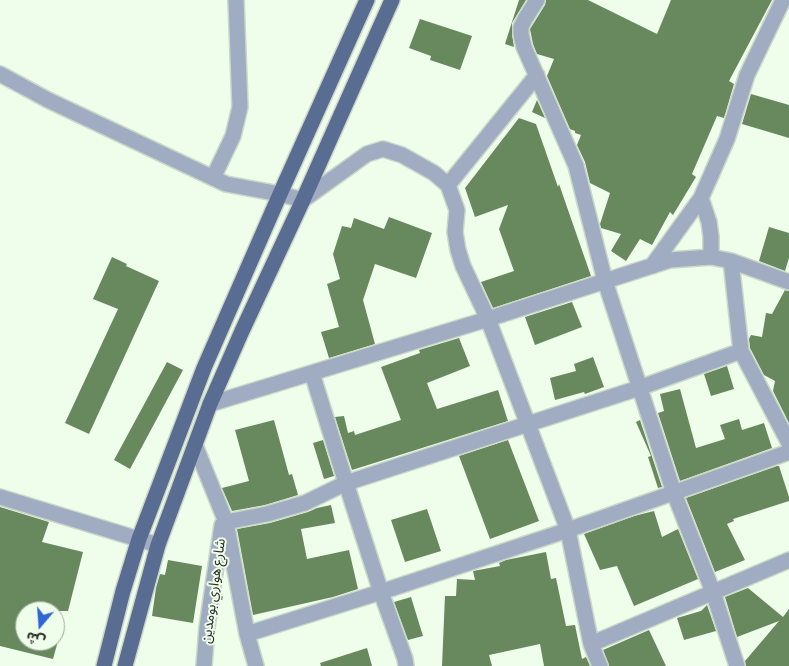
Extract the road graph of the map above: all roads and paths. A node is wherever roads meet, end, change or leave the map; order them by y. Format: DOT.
graph roads {
  1 [pos="236,0"];
  2 [pos="366,0"];
  3 [pos="392,0"];
  4 [pos="537,0"];
  5 [pos="782,0"];
  6 [pos="0,74"];
  7 [pos="537,76"];
  8 [pos="213,178"];
  9 [pos="448,185"];
  10 [pos="280,194"];
  11 [pos="701,198"];
  12 [pos="303,200"];
  13 [pos="711,257"];
  14 [pos="731,261"];
  15 [pos="652,266"];
  16 [pos="605,281"];
  17 [pos="789,282"];
  18 [pos="488,319"];
  19 [pos="742,351"];
  20 [pos="312,373"];
  21 [pos="640,388"];
  22 [pos="210,404"];
  23 [pos="528,424"];
  24 [pos="789,443"];
  25 [pos="195,445"];
  26 [pos="789,452"];
  27 [pos="346,483"];
  28 [pos="674,493"];
  29 [pos="0,496"];
  30 [pos="225,519"];
  31 [pos="568,530"];
  32 [pos="138,539"];
  33 [pos="158,545"];
  34 [pos="789,560"];
  35 [pos="382,592"];
  36 [pos="713,592"];
  37 [pos="248,634"];
  38 [pos="591,644"];
  39 [pos="104,666"];
  40 [pos="125,666"];
  41 [pos="204,666"];
  42 [pos="256,666"];
  43 [pos="406,666"];
  44 [pos="600,666"];
  45 [pos="737,666"];
  1 -- 8 [label="street"];
  2 -- 10 [label="main road"];
  3 -- 12 [label="main road"];
  4 -- 7 [label="street"];
  5 -- 11 [label="street"];
  6 -- 8 [label="street"];
  7 -- 9 [label="street"];
  7 -- 16 [label="street"];
  8 -- 10 [label="street"];
  9 -- 12 [label="street"];
  9 -- 18 [label="street"];
  10 -- 12 [label="street"];
  10 -- 32 [label="main road"];
  11 -- 13 [label="street"];
  11 -- 15 [label="street"];
  12 -- 22 [label="main road"];
  13 -- 14 [label="street"];
  13 -- 15 [label="street"];
  14 -- 17 [label="street"];
  14 -- 19 [label="street"];
  15 -- 16 [label="street"];
  16 -- 18 [label="street"];
  16 -- 21 [label="street"];
  18 -- 20 [label="street"];
  18 -- 23 [label="street"];
  19 -- 21 [label="street"];
  19 -- 24 [label="street"];
  20 -- 22 [label="street"];
  20 -- 27 [label="street"];
  21 -- 23 [label="street"];
  21 -- 28 [label="street"];
  22 -- 25 [label="main road"];
  23 -- 27 [label="street"];
  23 -- 31 [label="street"];
  25 -- 30 [label="street"];
  25 -- 33 [label="main road"];
  26 -- 28 [label="street"];
  27 -- 30 [label="street"];
  27 -- 35 [label="street"];
  28 -- 31 [label="street"];
  28 -- 36 [label="street"];
  29 -- 32 [label="street"];
  30 -- 37 [label="street"];
  30 -- 41 [label="street, شارع هواري بومدين"];
  31 -- 35 [label="street"];
  31 -- 38 [label="street"];
  32 -- 33 [label="street"];
  32 -- 39 [label="main road"];
  33 -- 40 [label="main road"];
  34 -- 36 [label="street"];
  35 -- 37 [label="street"];
  35 -- 43 [label="street"];
  36 -- 38 [label="street"];
  36 -- 45 [label="street"];
  37 -- 42 [label="street"];
  38 -- 44 [label="street"];
}
